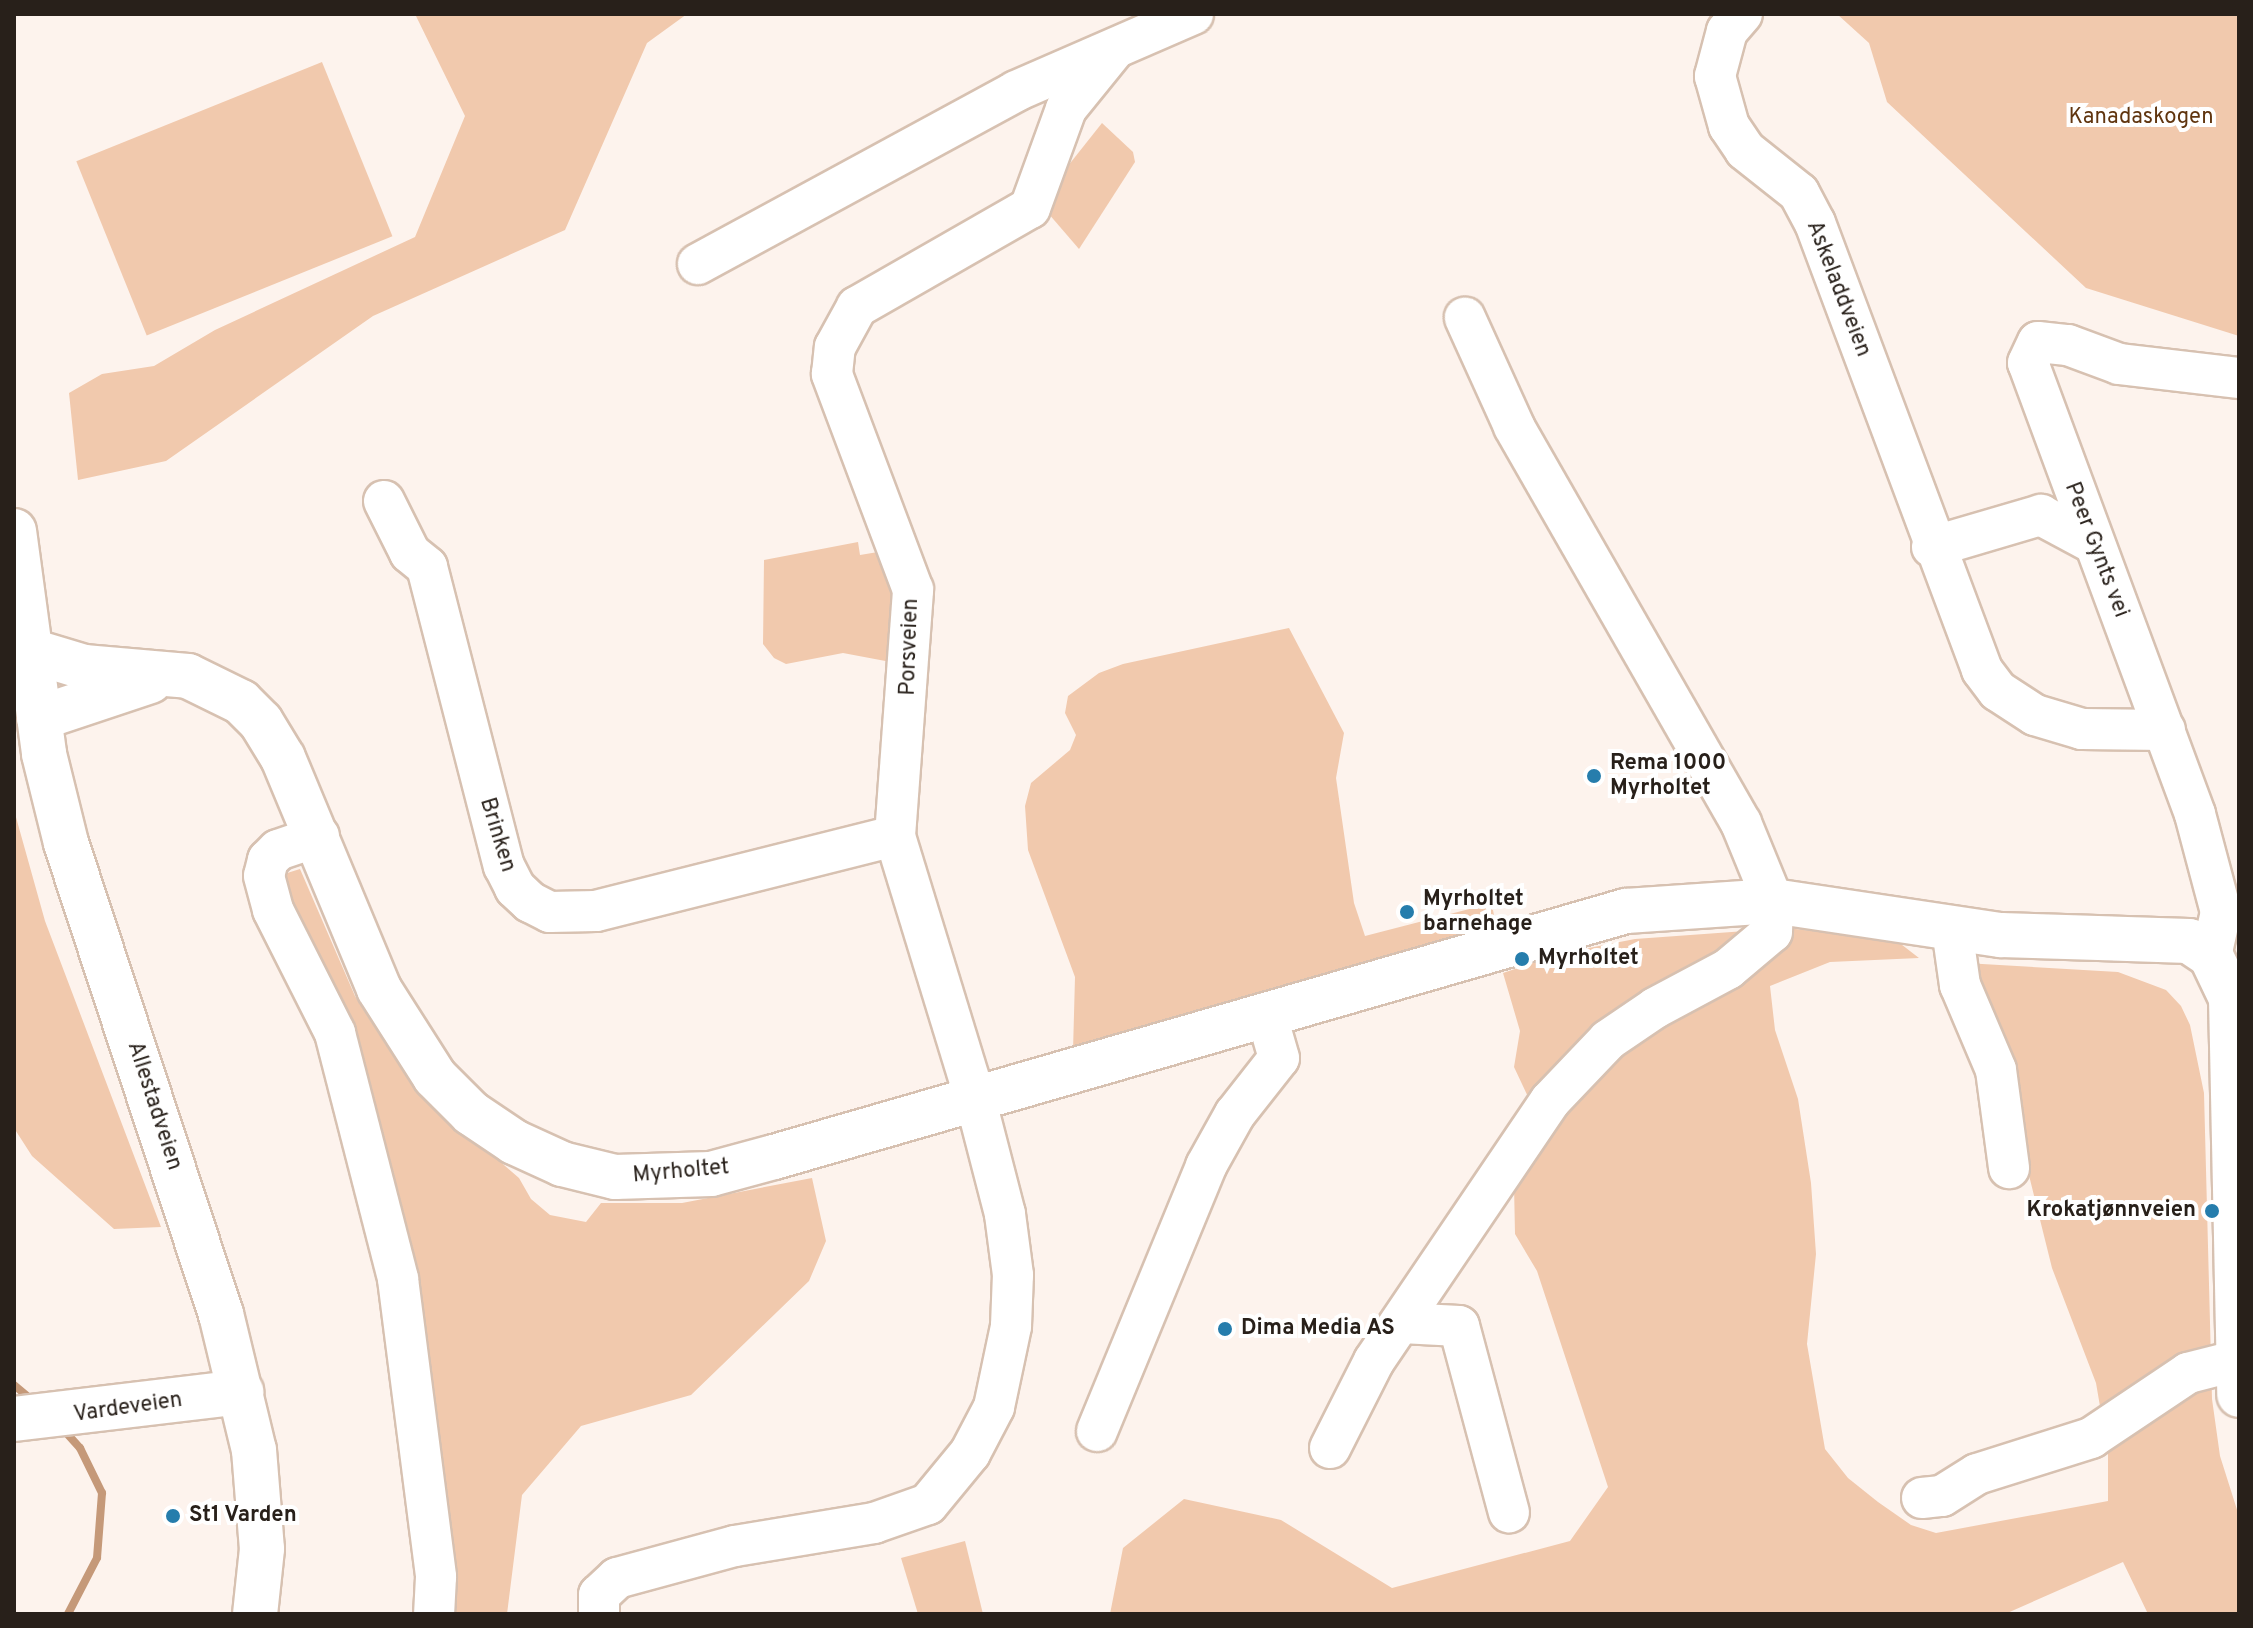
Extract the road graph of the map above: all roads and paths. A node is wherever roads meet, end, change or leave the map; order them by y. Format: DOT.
graph roads {
  1 [pos="1193,14"];
  2 [pos="1742,14"];
  3 [pos="1155,22"];
  4 [pos="1113,51"];
  5 [pos="698,264"];
  6 [pos="1465,318"];
  7 [pos="2239,378"];
  8 [pos="384,501"];
  9 [pos="14,531"];
  10 [pos="2093,543"];
  11 [pos="1932,547"];
  12 [pos="28,650"];
  13 [pos="175,673"];
  14 [pos="39,718"];
  15 [pos="2165,730"];
  16 [pos="319,836"];
  17 [pos="895,836"];
  18 [pos="1773,901"];
  19 [pos="2230,909"];
  20 [pos="1952,929"];
  21 [pos="2211,956"];
  22 [pos="1266,1013"];
  23 [pos="975,1098"];
  24 [pos="2009,1168"];
  25 [pos="1402,1323"];
  26 [pos="2237,1378"];
  27 [pos="241,1392"];
  28 [pos="14,1419"];
  29 [pos="1097,1431"];
  30 [pos="1330,1448"];
  31 [pos="1922,1498"];
  32 [pos="1509,1512"];
  33 [pos="255,1614"];
  34 [pos="434,1614"];
  35 [pos="599,1614"];
  1 -- 3 [label="street"];
  2 -- 11 [label="street, Askeladdveien"];
  3 -- 4 [label="street"];
  4 -- 5 [label="street"];
  4 -- 17 [label="street, Porsveien"];
  6 -- 18 [label="street"];
  7 -- 10 [label="street, Peer Gynts vei"];
  8 -- 17 [label="street, Brinken"];
  9 -- 12 [label="main road, Allestadveien"];
  10 -- 11 [label="street"];
  10 -- 15 [label="street, Peer Gynts vei"];
  11 -- 15 [label="street, Askeladdveien"];
  12 -- 13 [label="main road, Myrholtet"];
  12 -- 14 [label="main road, Allestadveien"];
  13 -- 14 [label="main road"];
  13 -- 16 [label="main road, Myrholtet"];
  14 -- 27 [label="main road, Allestadveien"];
  15 -- 19 [label="street, Peer Gynts vei"];
  16 -- 23 [label="main road, Myrholtet"];
  16 -- 34 [label="street"];
  17 -- 23 [label="street, Porsveien"];
  18 -- 20 [label="main road, Myrholtet"];
  18 -- 22 [label="main road, Myrholtet"];
  18 -- 25 [label="street"];
  19 -- 21 [label="street, Peer Gynts vei"];
  20 -- 21 [label="main road, Myrholtet"];
  20 -- 24 [label="street"];
  21 -- 26 [label="main road"];
  22 -- 23 [label="main road, Myrholtet"];
  22 -- 29 [label="street"];
  23 -- 35 [label="street"];
  25 -- 30 [label="street"];
  25 -- 32 [label="street"];
  26 -- 31 [label="street"];
  27 -- 28 [label="main road, Vardeveien"];
  27 -- 33 [label="main road, Allestadveien"];
}
